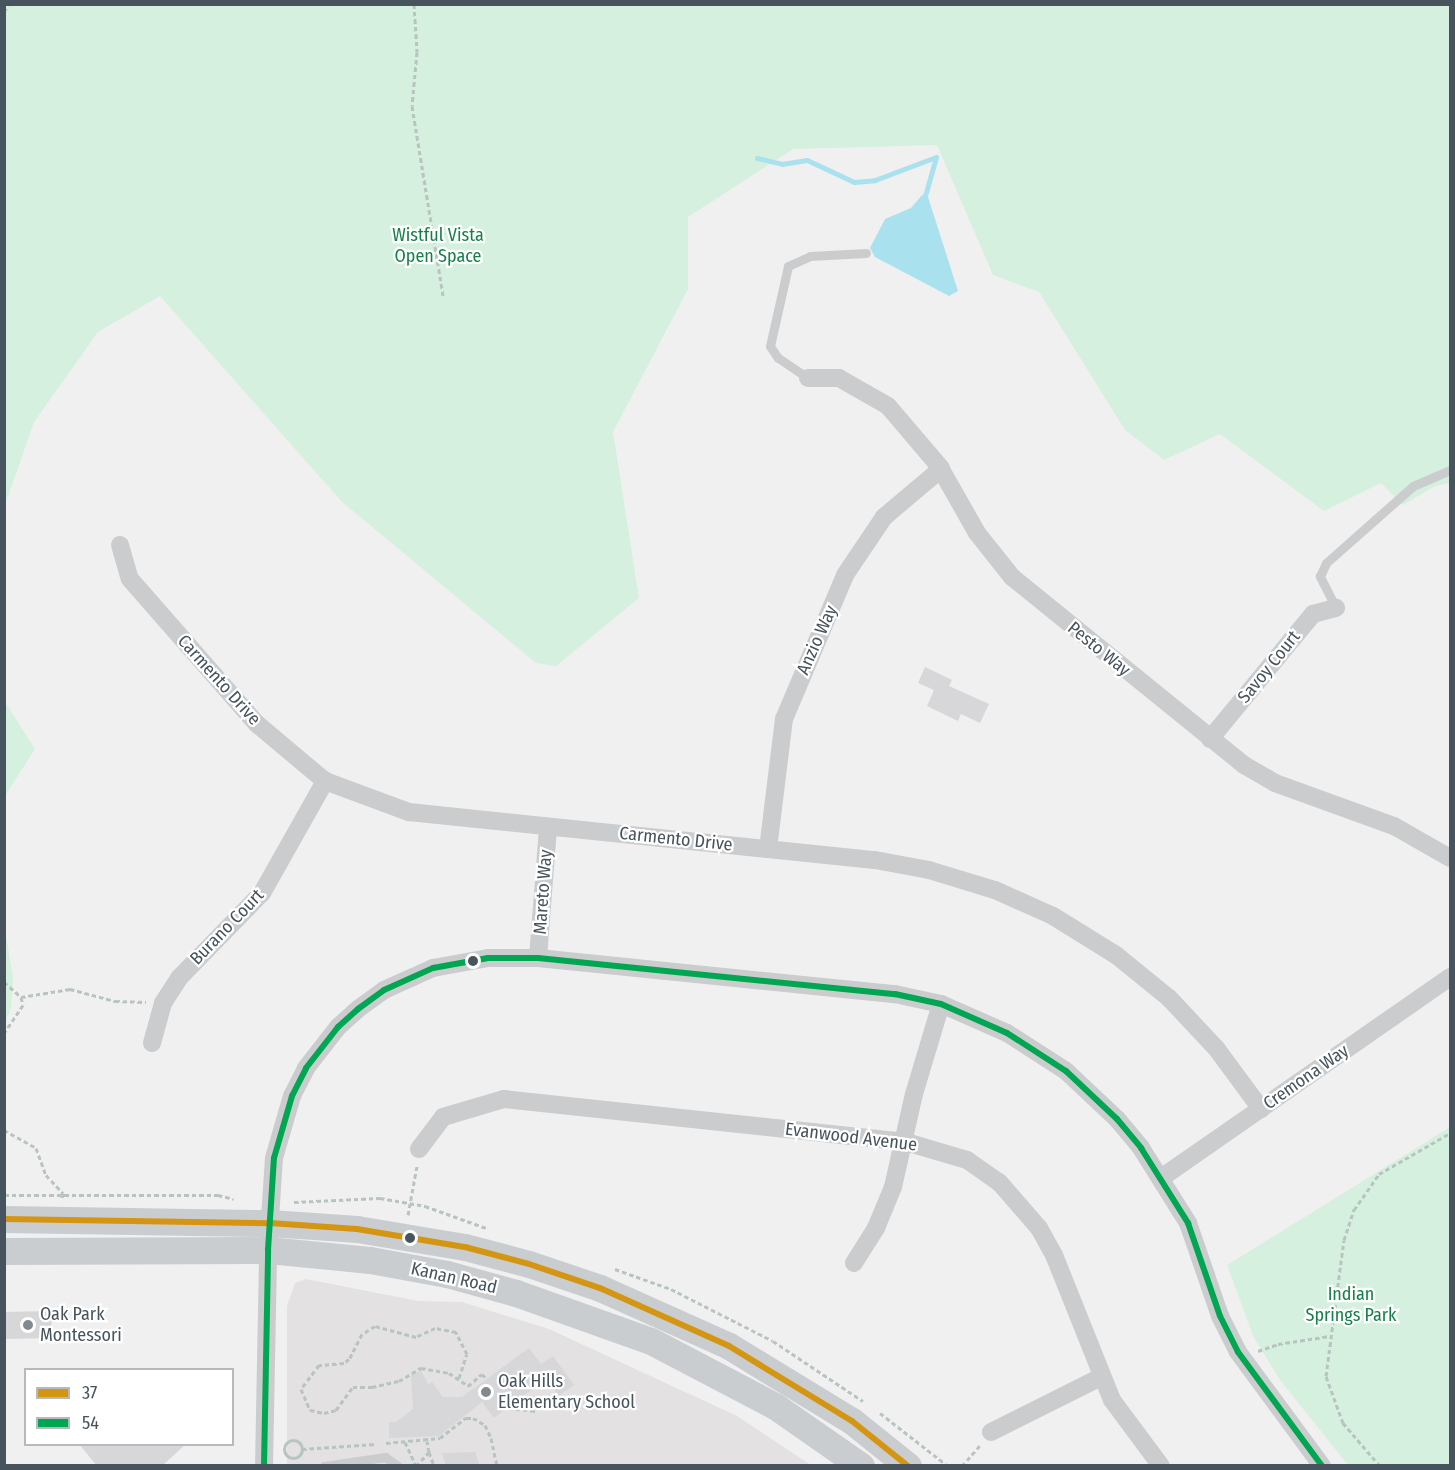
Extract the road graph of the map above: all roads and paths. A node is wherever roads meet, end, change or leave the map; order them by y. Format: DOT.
graph roads {
  1 [pos="9,4"];
  2 [pos="414,4"];
  3 [pos="4,12"];
  4 [pos="866,254"];
  5 [pos="443,295"];
  6 [pos="808,378"];
  7 [pos="941,469"];
  8 [pos="1450,470"];
  9 [pos="120,545"];
  10 [pos="1336,608"];
  11 [pos="1210,739"];
  12 [pos="325,781"];
  13 [pos="548,827"];
  14 [pos="768,849"];
  15 [pos="1450,858"];
  16 [pos="538,958"];
  17 [pos="1450,977"];
  18 [pos="4,982"];
  19 [pos="21,997"];
  20 [pos="163,1003"];
  21 [pos="941,1004"];
  22 [pos="4,1034"];
  23 [pos="152,1043"];
  24 [pos="1261,1109"];
  25 [pos="4,1130"];
  26 [pos="1450,1133"];
  27 [pos="906,1142"];
  28 [pos="419,1149"];
  29 [pos="1161,1178"];
  30 [pos="63,1192"];
  31 [pos="4,1195"];
  32 [pos="245,1202"];
  33 [pos="409,1211"];
  34 [pos="4,1219"];
  35 [pos="270,1223"];
  36 [pos="268,1250"];
  37 [pos="4,1251"];
  38 [pos="854,1263"];
  39 [pos="1329,1336"];
  40 [pos="1243,1359"];
  41 [pos="1101,1377"];
  42 [pos="459,1378"];
  43 [pos="487,1379"];
  44 [pos="508,1408"];
  45 [pos="536,1411"];
  46 [pos="991,1432"];
  47 [pos="427,1441"];
  48 [pos="405,1442"];
  49 [pos="302,1449"];
  50 [pos="429,1452"];
  51 [pos="264,1466"];
  52 [pos="324,1466"];
  53 [pos="398,1466"];
  54 [pos="434,1466"];
  55 [pos="497,1466"];
  56 [pos="861,1466"];
  57 [pos="908,1466"];
  58 [pos="962,1466"];
  59 [pos="1161,1466"];
  60 [pos="1322,1466"];
  61 [pos="1380,1466"];
  1 -- 3 [label="path"];
  2 -- 5 [label="path"];
  4 -- 6 [label="lane"];
  6 -- 7 [label="street, Pesto Way"];
  7 -- 11 [label="street, Pesto Way"];
  7 -- 14 [label="street, Anzio Way"];
  8 -- 10 [label="lane"];
  9 -- 12 [label="street, Carmento Drive"];
  10 -- 11 [label="street, Savoy Court"];
  11 -- 15 [label="street, Pesto Way"];
  12 -- 13 [label="street, Carmento Drive"];
  12 -- 20 [label="street, Burano Court"];
  13 -- 14 [label="street, Carmento Drive"];
  13 -- 16 [label="street, Mareto Way"];
  14 -- 24 [label="street, Carmento Drive"];
  16 -- 21 [label="street"];
  16 -- 35 [label="street"];
  17 -- 24 [label="street, Cremona Way"];
  18 -- 19 [label="path"];
  19 -- 20 [label="path"];
  19 -- 22 [label="path"];
  20 -- 23 [label="street, Burano Court"];
  21 -- 27 [label="street"];
  21 -- 29 [label="street"];
  24 -- 29 [label="street, Cremona Way"];
  25 -- 30 [label="path"];
  26 -- 39 [label="path"];
  27 -- 28 [label="street, Evanwood Avenue"];
  27 -- 38 [label="street"];
  27 -- 41 [label="street, Evanwood Avenue"];
  28 -- 33 [label="path"];
  29 -- 40 [label="street"];
  30 -- 31 [label="path"];
  30 -- 32 [label="path"];
  34 -- 35 [label="main road, Kanan Road"];
  35 -- 36 [label="street"];
  35 -- 57 [label="main road, Kanan Road"];
  36 -- 37 [label="main road, Kanan Road"];
  36 -- 51 [label="street"];
  36 -- 56 [label="main road, Kanan Road"];
  39 -- 40 [label="path"];
  39 -- 61 [label="path"];
  40 -- 60 [label="street"];
  41 -- 46 [label="street"];
  41 -- 59 [label="street, Evanwood Avenue"];
  42 -- 42 [label="path"];
  42 -- 43 [label="path"];
  44 -- 45 [label="path"];
  46 -- 58 [label="path"];
  47 -- 48 [label="path"];
  47 -- 50 [label="path"];
  47 -- 55 [label="path"];
  48 -- 49 [label="path"];
  48 -- 50 [label="path"];
  49 -- 49 [label="path"];
  50 -- 54 [label="path"];
  52 -- 53 [label="lane"];
}
